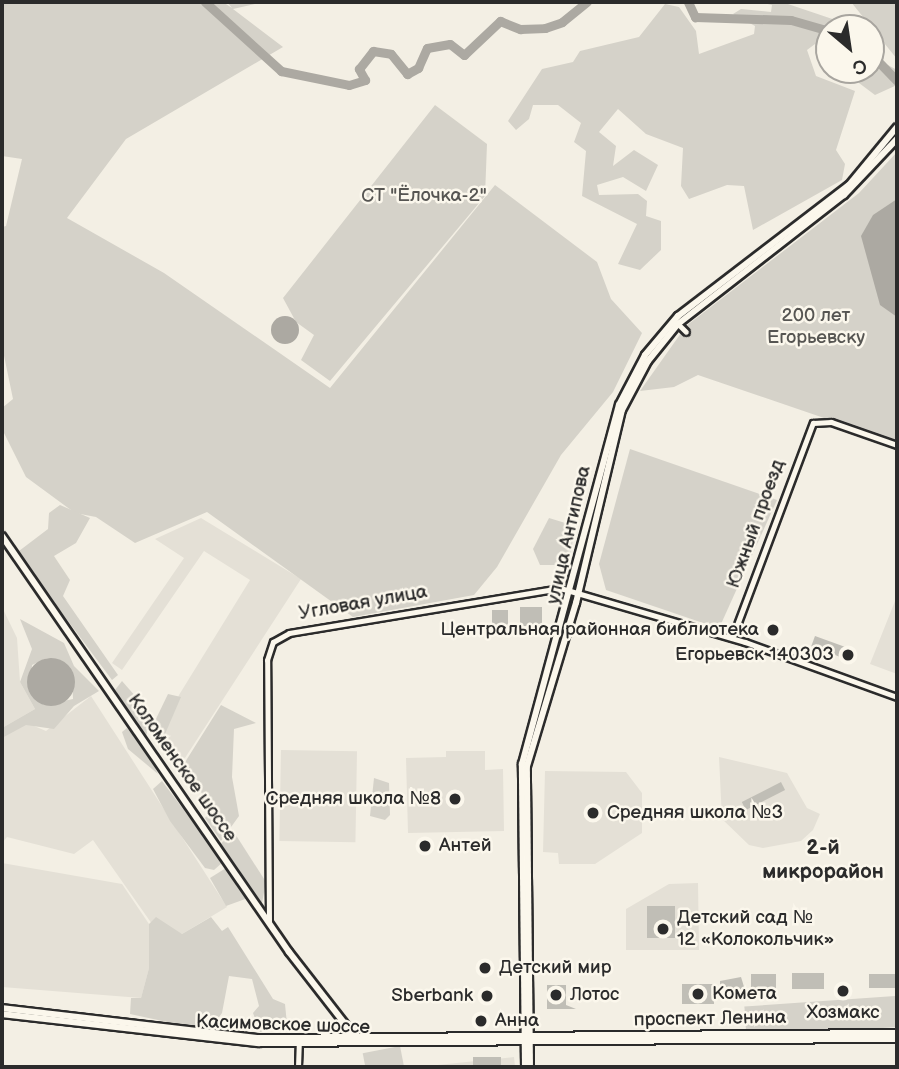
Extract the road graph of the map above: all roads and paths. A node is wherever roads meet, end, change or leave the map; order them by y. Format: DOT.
graph roads {
  1 [pos="897,127"];
  2 [pos="897,139"];
  3 [pos="678,324"];
  4 [pos="686,332"];
  5 [pos="897,445"];
  6 [pos="2,536"];
  7 [pos="575,592"];
  8 [pos="732,638"];
  9 [pos="897,697"];
  10 [pos="268,922"];
  11 [pos="2,1008"];
  12 [pos="2,1014"];
  13 [pos="340,1024"];
  14 [pos="897,1033"];
  15 [pos="778,1037"];
  16 [pos="326,1039"];
  17 [pos="345,1039"];
  18 [pos="897,1039"];
  19 [pos="526,1040"];
  20 [pos="299,1041"];
  21 [pos="356,1041"];
  22 [pos="334,1044"];
  23 [pos="298,1067"];
  24 [pos="527,1067"];
  1 -- 7 [label="main road, улица Антипова"];
  2 -- 3 [label="main road, улица Антипова"];
  3 -- 4 [label="street"];
  3 -- 7 [label="main road, улица Антипова"];
  5 -- 8 [label="street, Южный проезд"];
  6 -- 10 [label="main road, Коломенское шоссе"];
  7 -- 8 [label="street, Угловая улица"];
  7 -- 10 [label="street, Угловая улица"];
  7 -- 19 [label="main road, улица Антипова"];
  8 -- 9 [label="street, Угловая улица"];
  10 -- 13 [label="main road, Коломенское шоссе"];
  11 -- 20 [label="main road, Касимовское шоссе"];
  12 -- 20 [label="main road, Касимовское шоссе"];
  13 -- 16 [label="main road"];
  13 -- 17 [label="main road, Коломенское шоссе"];
  13 -- 21 [label="main road, Коломенское шоссе"];
  14 -- 15 [label="main road, проспект Ленина"];
  15 -- 18 [label="main road, проспект Ленина"];
  15 -- 19 [label="main road, проспект Ленина"];
  16 -- 17 [label="main road, Касимовское шоссе"];
  16 -- 20 [label="main road, Касимовское шоссе"];
  17 -- 21 [label="main road, Касимовское шоссе"];
  17 -- 22 [label="main road"];
  19 -- 21 [label="main road, Касимовское шоссе"];
  19 -- 24 [label="main road, улица Антипова"];
  20 -- 22 [label="main road, Касимовское шоссе"];
  20 -- 23 [label="street"];
  21 -- 22 [label="main road, Касимовское шоссе"];
}
